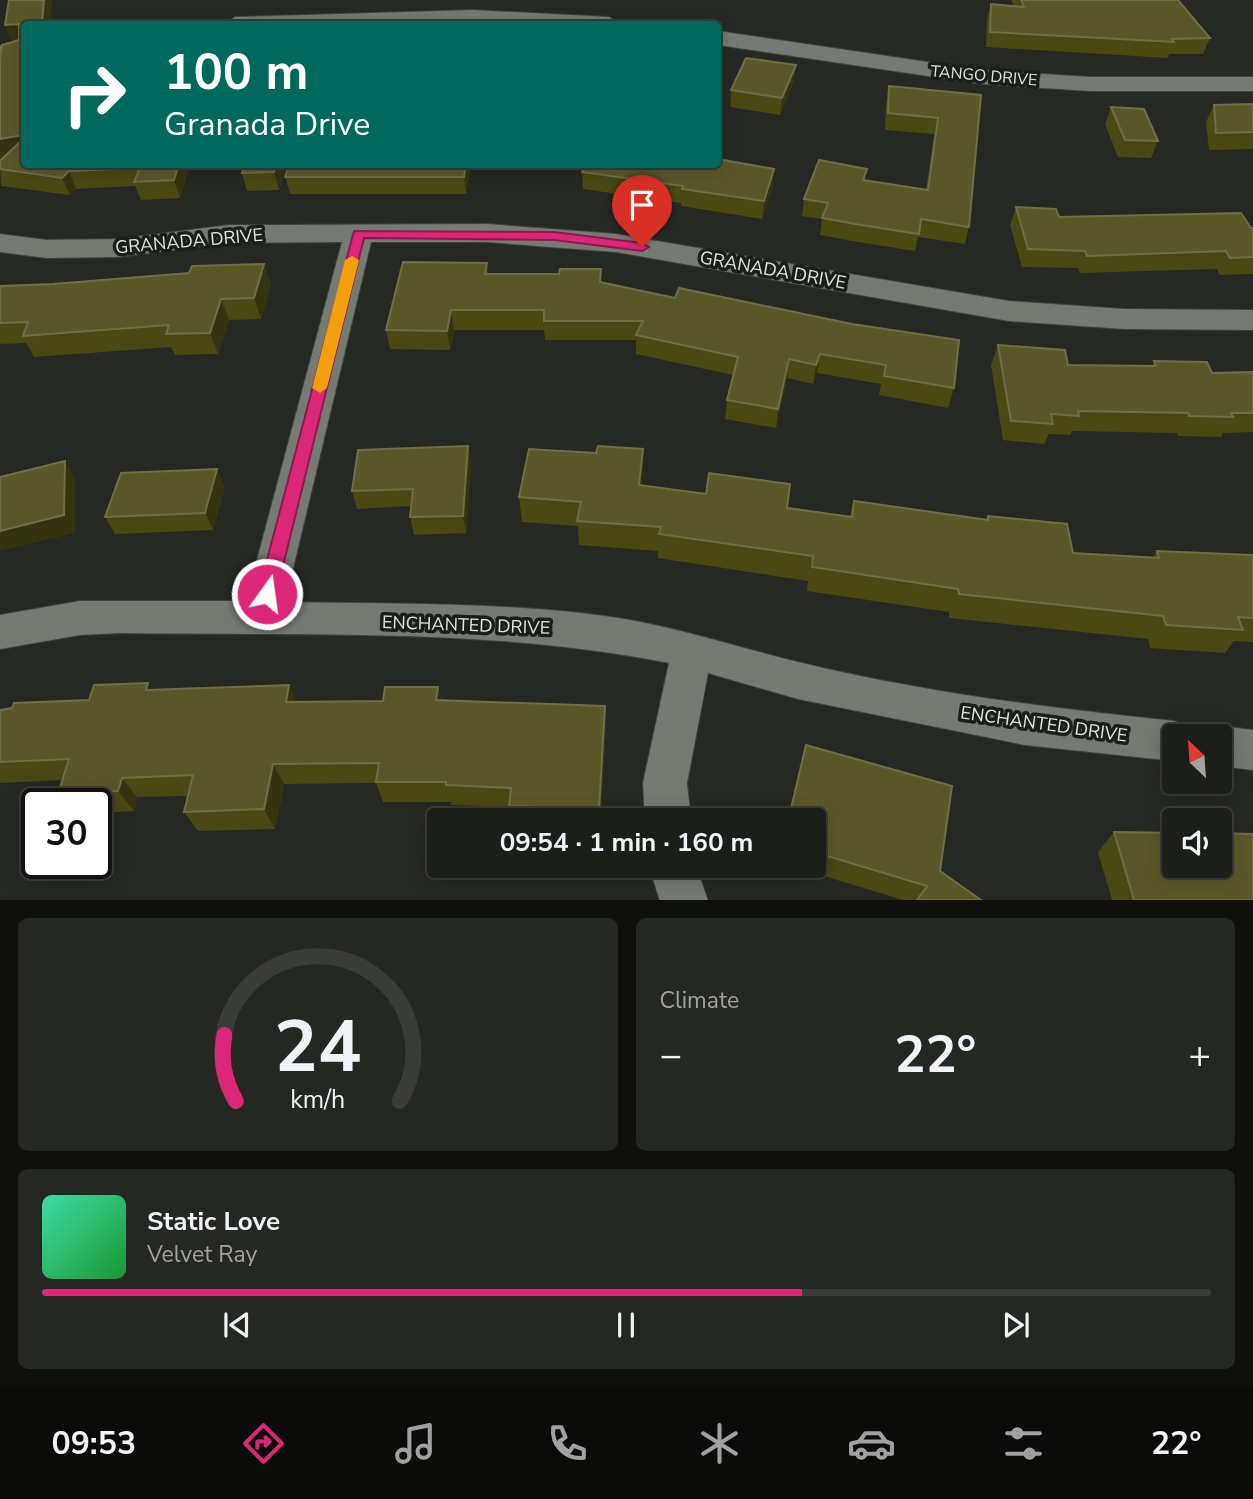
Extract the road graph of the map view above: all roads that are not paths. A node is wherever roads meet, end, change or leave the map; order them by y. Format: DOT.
graph roads {
  1 [pos="419,8"];
  2 [pos="270,21"];
  3 [pos="573,21"];
  4 [pos="721,38"];
  5 [pos="21,50"];
  6 [pos="0,53"];
  7 [pos="1253,84"];
  8 [pos="359,234"];
  9 [pos="0,243"];
  10 [pos="1253,320"];
  11 [pos="261,620"];
  12 [pos="0,632"];
  13 [pos="692,650"];
  14 [pos="1162,740"];
  15 [pos="1232,747"];
  16 [pos="1253,750"];
  17 [pos="667,808"];
  18 [pos="676,878"];
  19 [pos="684,900"];
  1 -- 2 [label="street"];
  1 -- 3 [label="street"];
  4 -- 7 [label="street, TANGO DRIVE"];
  5 -- 6 [label="street"];
  8 -- 9 [label="street, GRANADA DRIVE"];
  8 -- 10 [label="street, GRANADA DRIVE"];
  8 -- 11 [label="street"];
  11 -- 12 [label="street, ENCHANTED DRIVE"];
  11 -- 13 [label="street, ENCHANTED DRIVE"];
  13 -- 14 [label="street, ENCHANTED DRIVE"];
  13 -- 17 [label="street"];
  15 -- 16 [label="street"];
  18 -- 19 [label="street"];
}
